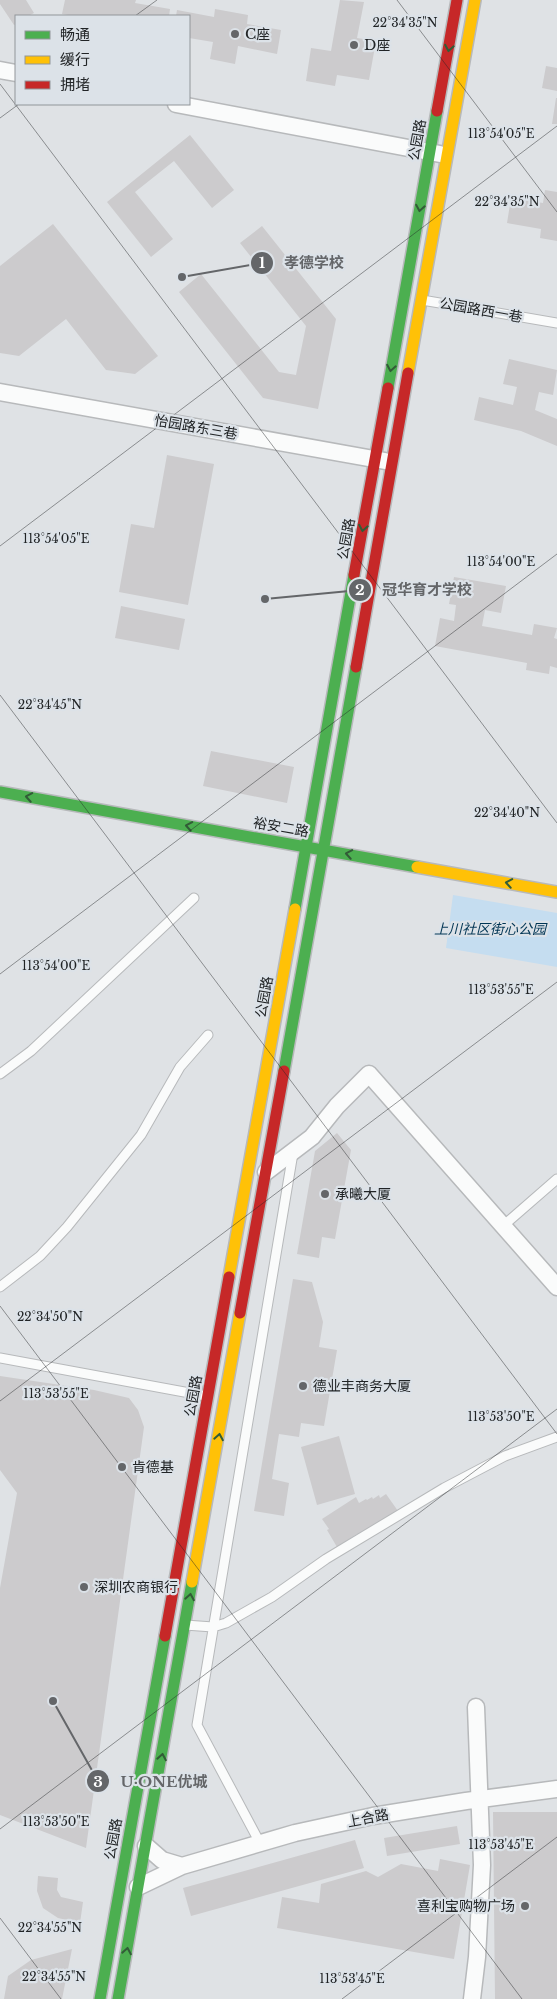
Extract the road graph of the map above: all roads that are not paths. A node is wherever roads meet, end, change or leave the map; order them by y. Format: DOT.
graph roads {
  1 [pos="457,0"];
  2 [pos="475,0"];
  3 [pos="0,70"];
  4 [pos="15,73"];
  5 [pos="181,105"];
  6 [pos="430,152"];
  7 [pos="447,156"];
  8 [pos="404,297"];
  9 [pos="422,300"];
  10 [pos="557,323"];
  11 [pos="0,392"];
  12 [pos="375,459"];
  13 [pos="393,462"];
  14 [pos="0,792"];
  15 [pos="306,847"];
  16 [pos="323,850"];
  17 [pos="288,859"];
  18 [pos="303,862"];
  19 [pos="325,866"];
  20 [pos="557,892"];
  21 [pos="194,898"];
  22 [pos="208,1035"];
  23 [pos="0,1074"];
  24 [pos="293,1153"];
  25 [pos="266,1172"];
  26 [pos="557,1179"];
  27 [pos="503,1226"];
  28 [pos="0,1286"];
  29 [pos="557,1287"];
  30 [pos="0,1358"];
  31 [pos="208,1396"];
  32 [pos="557,1437"];
  33 [pos="185,1625"];
  34 [pos="213,1627"];
  35 [pos="476,1707"];
  36 [pos="557,1789"];
  37 [pos="479,1799"];
  38 [pos="260,1843"];
  39 [pos="146,1846"];
  40 [pos="182,1866"];
  41 [pos="138,1887"];
  42 [pos="100,1999"];
  43 [pos="118,1999"];
  44 [pos="472,1999"];
  1 -- 6 [label="main road, 公园路, one-way"];
  2 -- 7 [label="main road"];
  3 -- 4 [label="street"];
  5 -- 6 [label="street"];
  6 -- 7 [label="street"];
  6 -- 8 [label="main road, 公园路, one-way"];
  7 -- 9 [label="main road"];
  8 -- 9 [label="lane, 公园路西一巷"];
  8 -- 12 [label="main road, 公园路, one-way"];
  9 -- 10 [label="lane, 公园路西一巷"];
  9 -- 13 [label="main road"];
  11 -- 12 [label="street, 怡园路东三巷"];
  12 -- 13 [label="street, 怡园路东三巷"];
  12 -- 15 [label="main road, 公园路, one-way"];
  13 -- 16 [label="main road"];
  15 -- 14 [label="main road, 裕安二路, one-way"];
  15 -- 16 [label="main road, 裕安二路"];
  15 -- 18 [label="main road, 公园路"];
  16 -- 19 [label="main road"];
  20 -- 16 [label="main road, 裕安二路, one-way"];
  17 -- 18 [label="main road"];
  18 -- 19 [label="main road"];
  18 -- 31 [label="main road, 公园路"];
  19 -- 25 [label="main road"];
  21 -- 23 [label="lane"];
  22 -- 28 [label="lane"];
  24 -- 25 [label="street"];
  24 -- 27 [label="street"];
  24 -- 34 [label="lane"];
  33 -- 25 [label="main road, one-way"];
  26 -- 27 [label="lane"];
  27 -- 29 [label="street"];
  30 -- 31 [label="lane"];
  31 -- 42 [label="main road, 公园路"];
  32 -- 34 [label="lane"];
  33 -- 34 [label="lane"];
  39 -- 33 [label="main road, one-way"];
  34 -- 38 [label="lane"];
  35 -- 37 [label="street"];
  36 -- 37 [label="street, 上合路"];
  37 -- 38 [label="street, 上合路"];
  37 -- 44 [label="street"];
  38 -- 40 [label="street, 上合路"];
  39 -- 40 [label="street"];
  39 -- 41 [label="main road"];
  40 -- 41 [label="street, 上合路"];
  43 -- 41 [label="main road, one-way"];
}
